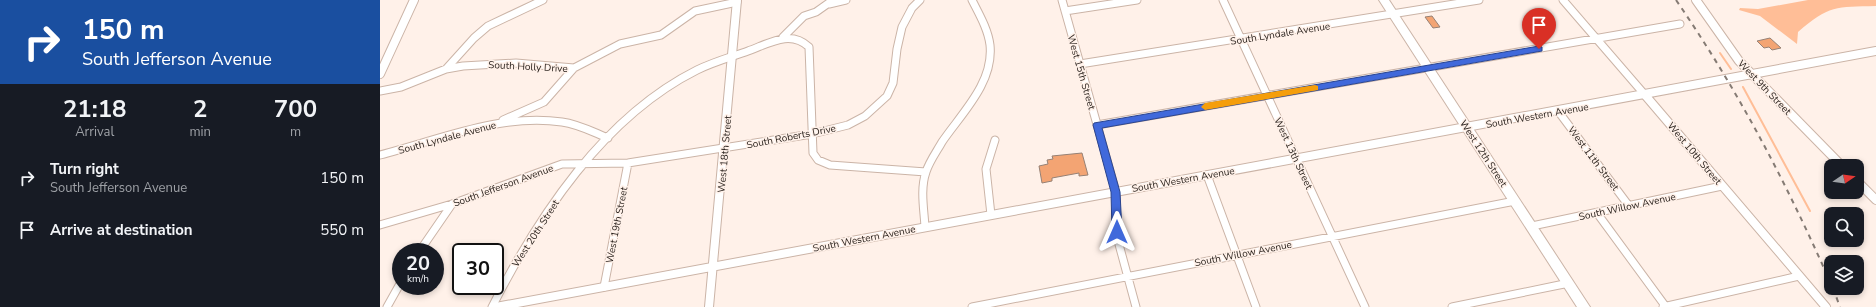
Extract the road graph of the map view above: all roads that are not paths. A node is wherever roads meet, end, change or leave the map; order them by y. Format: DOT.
graph roads {
  1 [pos="414,0"];
  2 [pos="543,0"];
  3 [pos="846,0"];
  4 [pos="920,0"];
  5 [pos="972,0"];
  6 [pos="1062,0"];
  7 [pos="1137,0"];
  8 [pos="1223,0"];
  9 [pos="1384,0"];
  10 [pos="1479,0"];
  11 [pos="1563,0"];
  12 [pos="1696,0"];
  13 [pos="737,1"];
  14 [pos="831,2"];
  15 [pos="1065,11"];
  16 [pos="1394,14"];
  17 [pos="1680,24"];
  18 [pos="782,37"];
  19 [pos="1241,39"];
  20 [pos="1596,39"];
  21 [pos="1876,50"];
  22 [pos="732,57"];
  23 [pos="1080,64"];
  24 [pos="574,68"];
  25 [pos="1429,68"];
  26 [pos="446,69"];
  27 [pos="380,74"];
  28 [pos="1751,74"];
  29 [pos="380,91"];
  30 [pos="1645,95"];
  31 [pos="1267,96"];
  32 [pos="1558,111"];
  33 [pos="497,123"];
  34 [pos="1097,125"];
  35 [pos="1467,127"];
  36 [pos="812,134"];
  37 [pos="608,138"];
  38 [pos="995,140"];
  39 [pos="724,148"];
  40 [pos="380,155"];
  41 [pos="1296,158"];
  42 [pos="1835,159"];
  43 [pos="628,163"];
  44 [pos="585,164"];
  45 [pos="926,172"];
  46 [pos="1207,175"];
  47 [pos="1722,186"];
  48 [pos="1864,188"];
  49 [pos="1116,192"];
  50 [pos="1876,200"];
  51 [pos="1515,201"];
  52 [pos="452,204"];
  53 [pos="1629,206"];
  54 [pos="1597,213"];
  55 [pos="991,215"];
  56 [pos="380,225"];
  57 [pos="1532,226"];
  58 [pos="925,227"];
  59 [pos="1332,236"];
  60 [pos="425,243"];
  61 [pos="1236,254"];
  62 [pos="713,266"];
  63 [pos="1128,276"];
  64 [pos="1799,276"];
  65 [pos="1569,283"];
  66 [pos="604,287"];
  67 [pos="394,295"];
  68 [pos="1474,305"];
  69 [pos="387,307"];
  70 [pos="492,307"];
  71 [pos="496,307"];
  72 [pos="709,307"];
  73 [pos="972,307"];
  74 [pos="1136,307"];
  75 [pos="1256,307"];
  76 [pos="1364,307"];
  77 [pos="1452,307"];
  78 [pos="1584,307"];
  79 [pos="1665,307"];
  80 [pos="1826,307"];
  1 -- 27 [label="street"];
  2 -- 26 [label="street"];
  3 -- 14 [label="street"];
  4 -- 36 [label="street, South Roberts Drive"];
  5 -- 45 [label="street"];
  6 -- 15 [label="street, West 15th Street"];
  7 -- 15 [label="street"];
  8 -- 19 [label="street, West 13th Street"];
  9 -- 16 [label="main road, West 12th Street"];
  10 -- 16 [label="street, South Lyndale Avenue"];
  11 -- 20 [label="street, West 10th Street"];
  12 -- 28 [label="street, West 9th Street"];
  13 -- 22 [label="street, West 18th Street"];
  13 -- 24 [label="street, South Holly Drive"];
  14 -- 18 [label="street"];
  15 -- 23 [label="street, West 15th Street"];
  16 -- 19 [label="street, South Lyndale Avenue"];
  16 -- 25 [label="main road, West 12th Street"];
  17 -- 20 [label="street"];
  18 -- 22 [label="street"];
  18 -- 36 [label="street"];
  19 -- 23 [label="street, South Lyndale Avenue"];
  19 -- 31 [label="street, West 13th Street"];
  20 -- 25 [label="street"];
  20 -- 30 [label="street, West 10th Street"];
  21 -- 28 [label="street, South Western Avenue"];
  22 -- 37 [label="street"];
  22 -- 39 [label="street, West 18th Street"];
  23 -- 34 [label="street, West 15th Street"];
  24 -- 26 [label="street, South Holly Drive"];
  24 -- 33 [label="street"];
  25 -- 31 [label="street"];
  25 -- 35 [label="main road, West 12th Street"];
  26 -- 29 [label="street, South Holly Drive"];
  28 -- 30 [label="street, South Western Avenue"];
  28 -- 42 [label="street, West 9th Street"];
  30 -- 32 [label="street, South Western Avenue"];
  30 -- 47 [label="street, West 10th Street"];
  31 -- 34 [label="street"];
  31 -- 41 [label="street, West 13th Street"];
  32 -- 35 [label="street, South Western Avenue"];
  32 -- 53 [label="street, West 11th Street"];
  33 -- 37 [label="street, South Lyndale Avenue"];
  33 -- 40 [label="street, South Lyndale Avenue"];
  34 -- 49 [label="street, West 15th Street"];
  35 -- 41 [label="street, South Western Avenue"];
  35 -- 51 [label="main road, West 12th Street"];
  36 -- 39 [label="street, South Roberts Drive"];
  36 -- 45 [label="street"];
  37 -- 44 [label="street"];
  38 -- 55 [label="street"];
  39 -- 43 [label="street, South Jefferson Avenue"];
  39 -- 62 [label="street, West 18th Street"];
  41 -- 46 [label="street, South Western Avenue"];
  41 -- 59 [label="street, West 13th Street"];
  43 -- 44 [label="street, South Jefferson Avenue"];
  43 -- 66 [label="street, West 19th Street"];
  44 -- 52 [label="street, South Jefferson Avenue"];
  44 -- 70 [label="street, West 20th Street"];
  45 -- 58 [label="street"];
  46 -- 49 [label="street, South Western Avenue"];
  46 -- 61 [label="street"];
  47 -- 53 [label="street, South Willow Avenue"];
  47 -- 64 [label="street, West 10th Street"];
  48 -- 50 [label="street"];
  49 -- 55 [label="street, South Western Avenue"];
  49 -- 63 [label="street, West 15th Street"];
  51 -- 57 [label="main road, West 12th Street"];
  51 -- 59 [label="street, South Willow Avenue"];
  52 -- 56 [label="street, South Jefferson Avenue"];
  52 -- 60 [label="street"];
  53 -- 54 [label="street, South Willow Avenue"];
  54 -- 57 [label="street, South Willow Avenue"];
  54 -- 79 [label="street"];
  55 -- 58 [label="street, South Western Avenue"];
  57 -- 65 [label="main road, West 12th Street"];
  58 -- 62 [label="street, South Western Avenue"];
  59 -- 61 [label="street, South Willow Avenue"];
  59 -- 76 [label="street, West 13th Street"];
  61 -- 63 [label="street, South Willow Avenue"];
  61 -- 75 [label="street"];
  62 -- 66 [label="street, South Western Avenue"];
  62 -- 72 [label="street, West 18th Street"];
  63 -- 73 [label="street, South Willow Avenue"];
  63 -- 74 [label="street, West 15th Street"];
  64 -- 79 [label="street"];
  64 -- 80 [label="street, West 10th Street"];
  65 -- 68 [label="street"];
  65 -- 78 [label="main road, West 12th Street"];
  66 -- 71 [label="street, South Western Avenue"];
  67 -- 69 [label="street"];
  68 -- 77 [label="street"];
}
